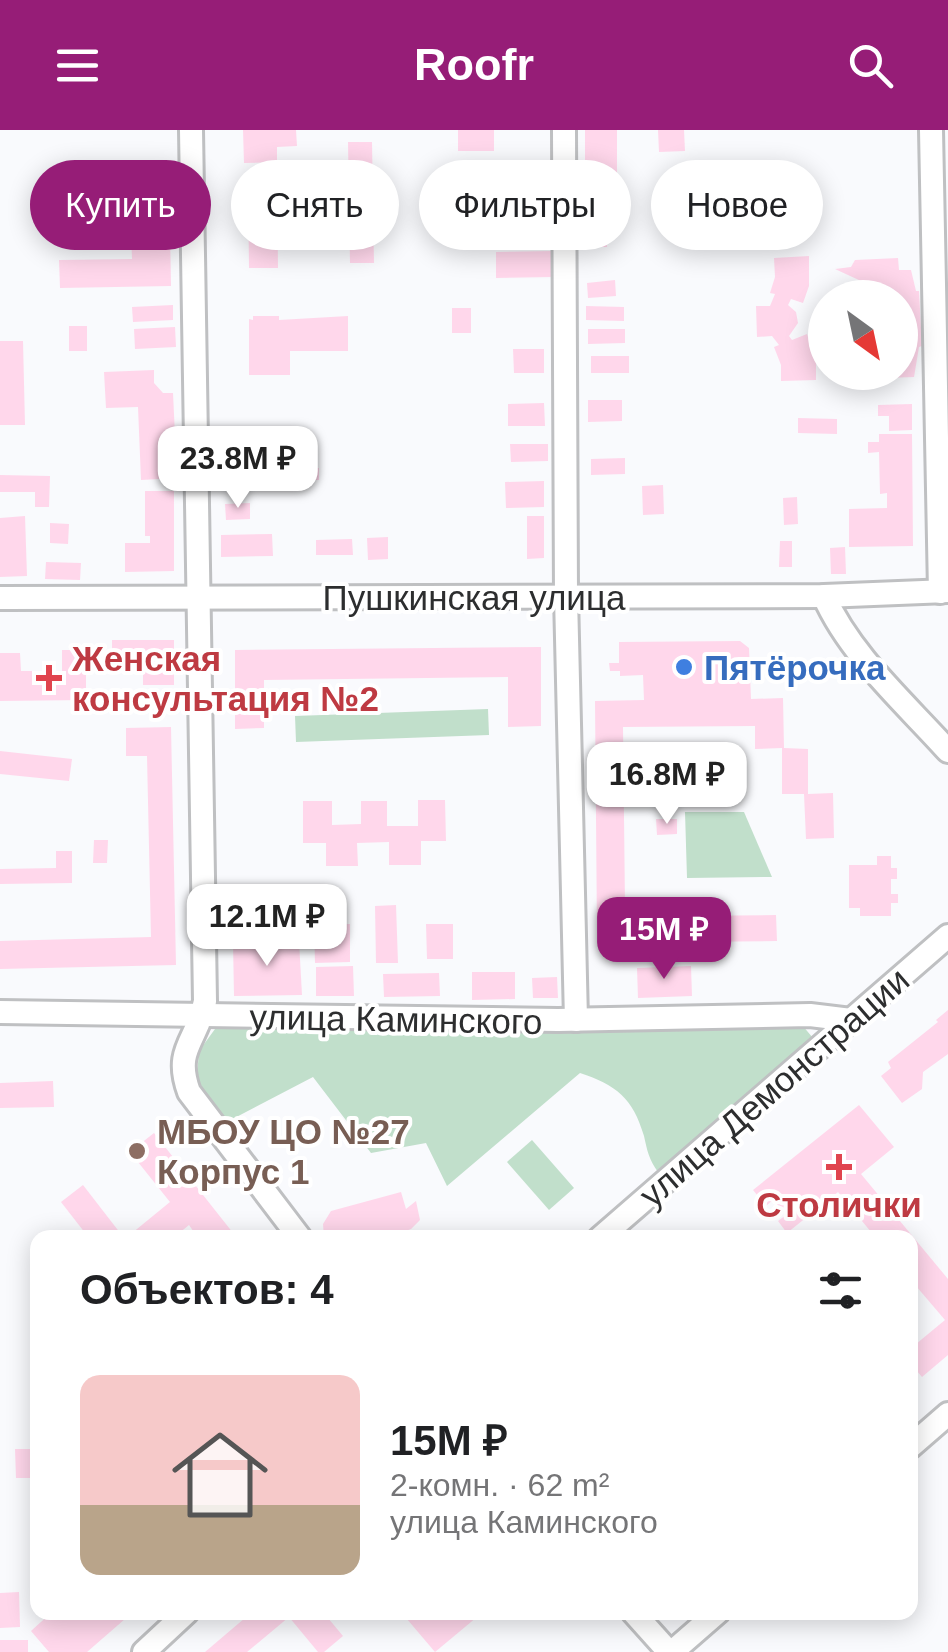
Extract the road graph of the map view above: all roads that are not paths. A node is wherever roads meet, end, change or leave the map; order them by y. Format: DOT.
graph roads {
  1 [pos="191,130"];
  2 [pos="564,130"];
  3 [pos="931,130"];
  4 [pos="944,592"];
  5 [pos="566,596"];
  6 [pos="824,596"];
  7 [pos="198,597"];
  8 [pos="0,598"];
  9 [pos="948,752"];
  10 [pos="948,936"];
  11 [pos="0,1012"];
  12 [pos="202,1018"];
  13 [pos="576,1020"];
  14 [pos="851,1020"];
  15 [pos="294,1230"];
  16 [pos="609,1230"];
  17 [pos="948,1414"];
  18 [pos="918,1440"];
  19 [pos="178,1620"];
  20 [pos="640,1620"];
  21 [pos="708,1620"];
  22 [pos="144,1652"];
  23 [pos="670,1652"];
  1 -- 7 [label="street"];
  2 -- 5 [label="street"];
  3 -- 4 [label="street"];
  4 -- 6 [label="street, Пушкинская улица"];
  5 -- 6 [label="street, Пушкинская улица"];
  5 -- 7 [label="street, Пушкинская улица"];
  5 -- 13 [label="street"];
  6 -- 9 [label="street"];
  7 -- 8 [label="street, Пушкинская улица"];
  7 -- 12 [label="street"];
  10 -- 14 [label="street, улица Демонстрации"];
  11 -- 12 [label="street, улица Каминского"];
  12 -- 13 [label="street, улица Каминского"];
  12 -- 15 [label="street"];
  13 -- 14 [label="street, улица Каминского"];
  14 -- 16 [label="street, улица Демонстрации"];
  17 -- 18 [label="street"];
  19 -- 22 [label="street"];
  20 -- 23 [label="street"];
  21 -- 23 [label="street"];
}
